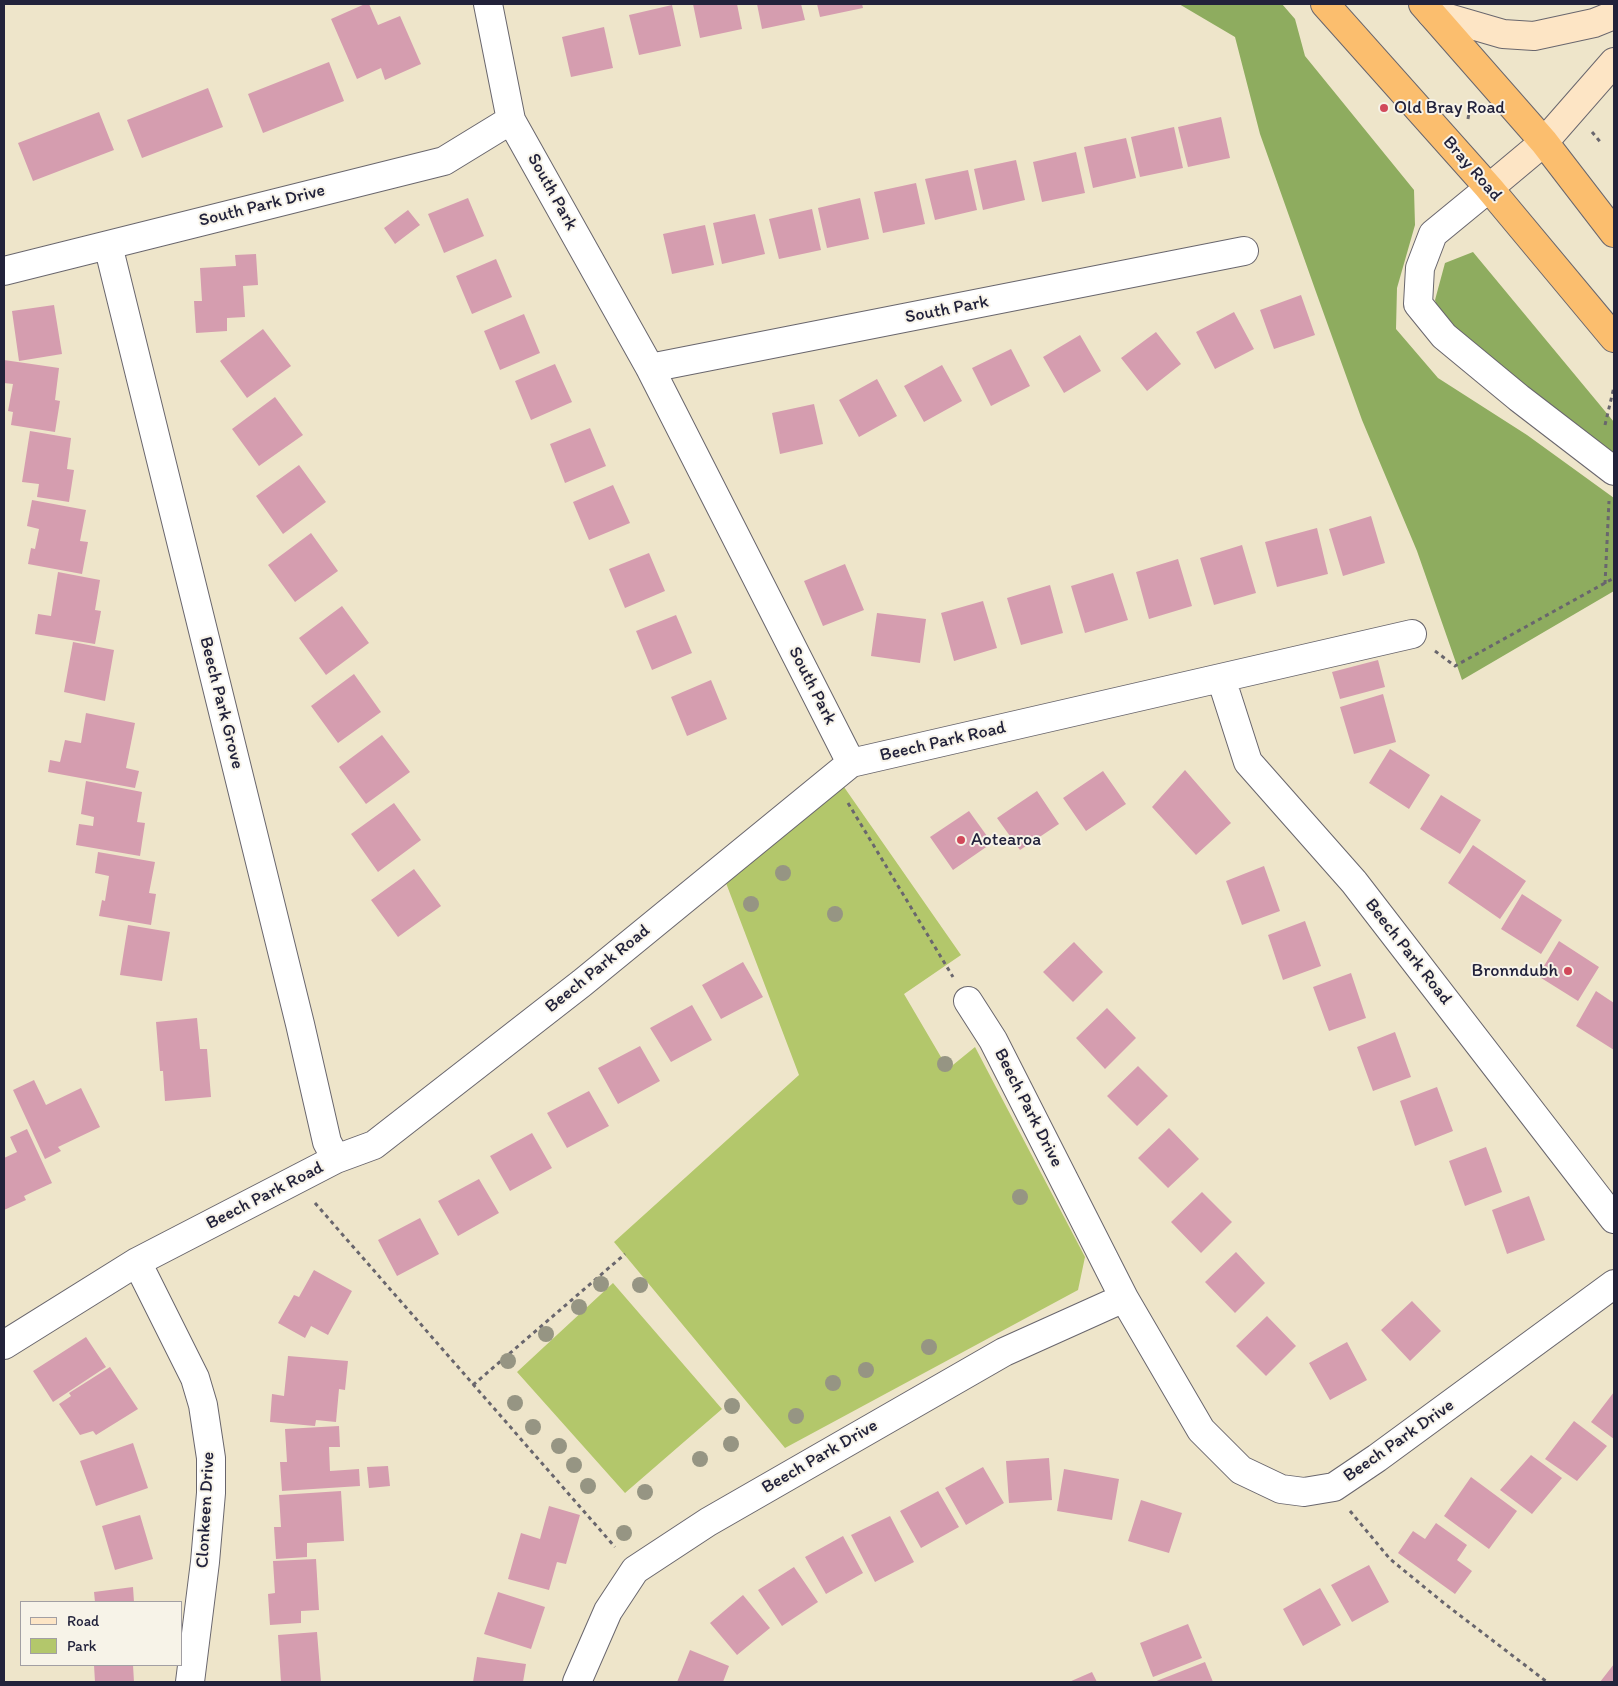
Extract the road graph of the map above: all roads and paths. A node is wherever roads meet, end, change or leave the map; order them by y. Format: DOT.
graph roads {
  1 [pos="488,4"];
  2 [pos="1325,4"];
  3 [pos="1427,8"];
  4 [pos="1614,15"];
  5 [pos="1614,62"];
  6 [pos="511,120"];
  7 [pos="1592,131"];
  8 [pos="1544,142"];
  9 [pos="1602,144"];
  10 [pos="1489,188"];
  11 [pos="1614,233"];
  12 [pos="108,245"];
  13 [pos="1244,251"];
  14 [pos="4,271"];
  15 [pos="1614,338"];
  16 [pos="650,368"];
  17 [pos="1614,387"];
  18 [pos="1603,434"];
  19 [pos="1612,482"];
  20 [pos="1614,578"];
  21 [pos="1604,585"];
  22 [pos="1412,634"];
  23 [pos="1222,678"];
  24 [pos="842,771"];
  25 [pos="968,1001"];
  26 [pos="336,1159"];
  27 [pos="295,1180"];
  28 [pos="1614,1219"];
  29 [pos="625,1254"];
  30 [pos="137,1262"];
  31 [pos="1614,1284"];
  32 [pos="1124,1298"];
  33 [pos="4,1345"];
  34 [pos="472,1384"];
  35 [pos="1334,1486"];
  36 [pos="635,1570"];
  37 [pos="190,1682"];
  38 [pos="578,1682"];
  39 [pos="1547,1682"];
  1 -- 6 [label="street, South Park"];
  2 -- 10 [label="highway, Bray Road"];
  3 -- 4 [label="main road"];
  3 -- 8 [label="highway"];
  5 -- 8 [label="main road"];
  6 -- 12 [label="street, South Park Drive"];
  6 -- 16 [label="street, South Park"];
  7 -- 9 [label="path"];
  8 -- 10 [label="main road"];
  8 -- 11 [label="highway"];
  10 -- 15 [label="highway, Bray Road"];
  10 -- 19 [label="street"];
  12 -- 14 [label="street, South Park Drive"];
  12 -- 26 [label="street, Beech Park Grove"];
  13 -- 16 [label="street, South Park"];
  16 -- 24 [label="street, South Park"];
  17 -- 18 [label="path"];
  19 -- 21 [label="path"];
  20 -- 21 [label="path"];
  21 -- 22 [label="path"];
  22 -- 23 [label="street, Beech Park Road"];
  23 -- 24 [label="street, Beech Park Road"];
  23 -- 28 [label="street, Beech Park Road"];
  24 -- 25 [label="path"];
  24 -- 26 [label="street, Beech Park Road"];
  25 -- 32 [label="street, Beech Park Drive"];
  26 -- 27 [label="street, Beech Park Road"];
  27 -- 30 [label="street, Beech Park Road"];
  27 -- 34 [label="path"];
  29 -- 34 [label="path"];
  30 -- 33 [label="street, Beech Park Road"];
  30 -- 37 [label="street, Clonkeen Drive"];
  31 -- 35 [label="street, Beech Park Drive"];
  32 -- 35 [label="street, Beech Park Drive"];
  32 -- 36 [label="street, Beech Park Drive"];
  34 -- 36 [label="path"];
  35 -- 39 [label="path"];
  36 -- 38 [label="street, Beech Park Drive"];
}
